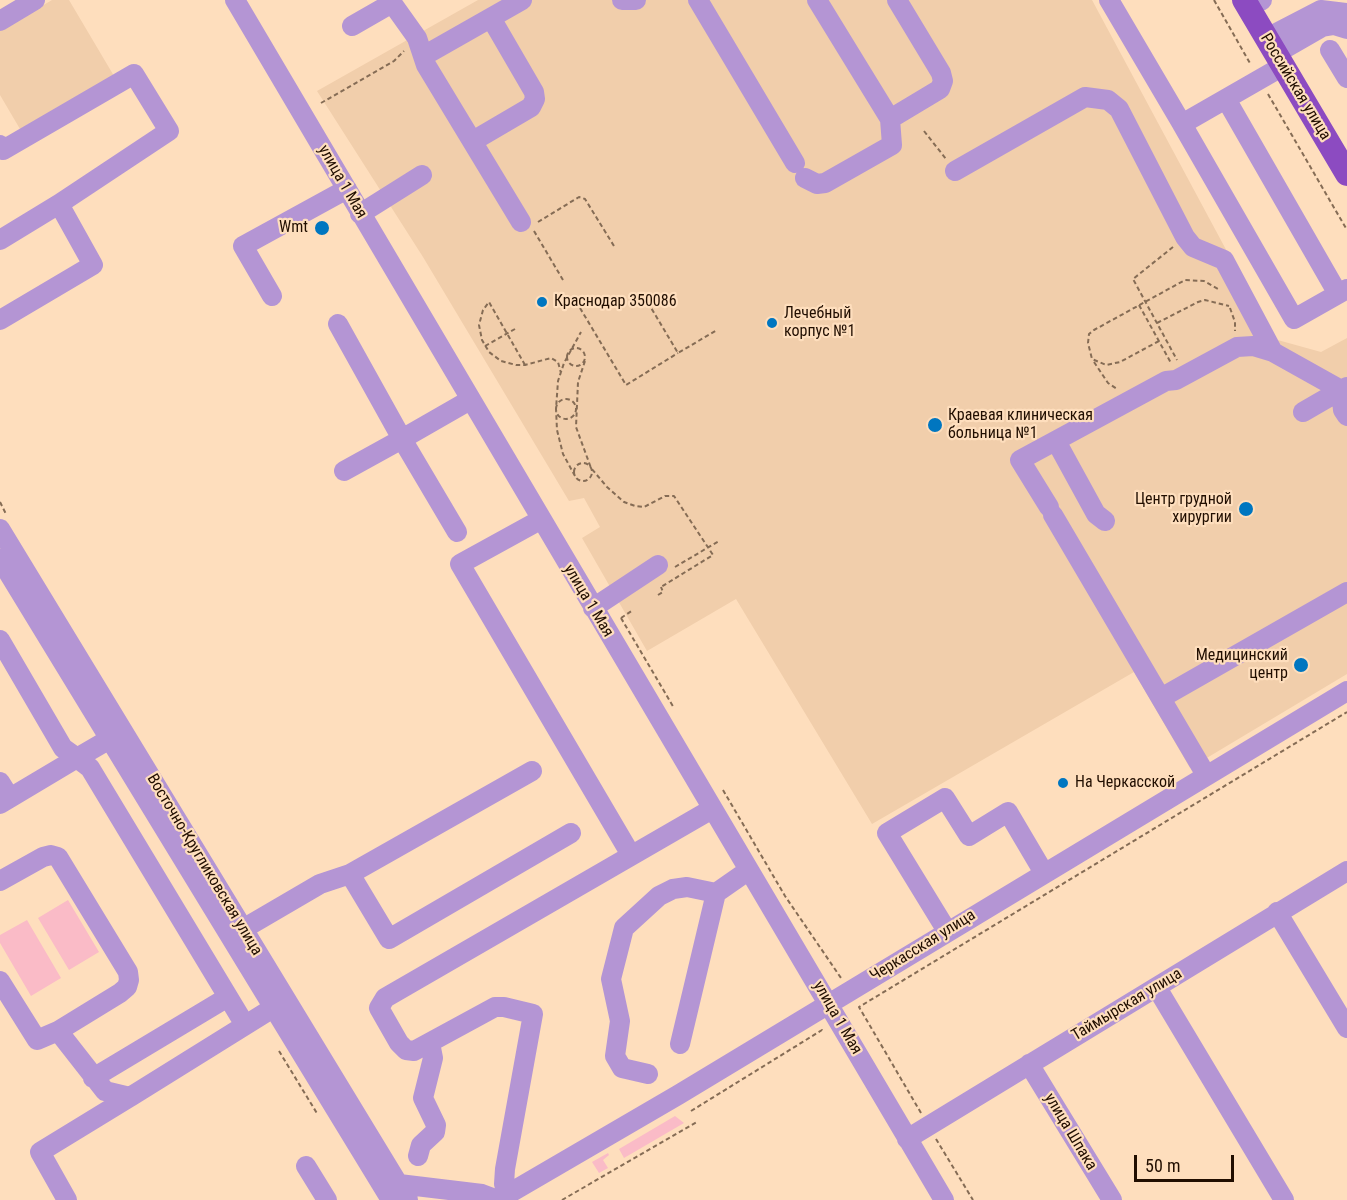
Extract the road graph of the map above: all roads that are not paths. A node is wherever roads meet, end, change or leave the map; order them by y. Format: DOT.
graph roads {
  1 [pos="35,0"];
  2 [pos="235,0"];
  3 [pos="522,0"];
  4 [pos="622,0"];
  5 [pos="636,0"];
  6 [pos="698,0"];
  7 [pos="818,0"];
  8 [pos="897,0"];
  9 [pos="1109,0"];
  10 [pos="1244,0"];
  11 [pos="1261,0"];
  12 [pos="386,3"];
  13 [pos="1347,12"];
  14 [pos="491,18"];
  15 [pos="0,21"];
  16 [pos="352,26"];
  17 [pos="1347,29"];
  18 [pos="1278,47"];
  19 [pos="1330,50"];
  20 [pos="425,59"];
  21 [pos="1347,78"];
  22 [pos="1226,99"];
  23 [pos="890,119"];
  24 [pos="1182,124"];
  25 [pos="473,141"];
  26 [pos="0,145"];
  27 [pos="1347,146"];
  28 [pos="955,171"];
  29 [pos="1347,174"];
  30 [pos="422,175"];
  31 [pos="347,189"];
  32 [pos="59,204"];
  33 [pos="360,214"];
  34 [pos="521,222"];
  35 [pos="0,240"];
  36 [pos="1342,292"];
  37 [pos="272,296"];
  38 [pos="0,320"];
  39 [pos="338,324"];
  40 [pos="1273,352"];
  41 [pos="1344,389"];
  42 [pos="470,400"];
  43 [pos="1303,412"];
  44 [pos="1347,417"];
  45 [pos="402,439"];
  46 [pos="1056,441"];
  47 [pos="344,471"];
  48 [pos="540,520"];
  49 [pos="1105,521"];
  50 [pos="0,529"];
  51 [pos="457,532"];
  52 [pos="0,558"];
  53 [pos="662,571"];
  54 [pos="1347,592"];
  55 [pos="592,608"];
  56 [pos="0,640"];
  57 [pos="1347,691"];
  58 [pos="1161,698"];
  59 [pos="116,735"];
  60 [pos="77,758"];
  61 [pos="532,771"];
  62 [pos="1206,775"];
  63 [pos="3,795"];
  64 [pos="712,809"];
  65 [pos="571,833"];
  66 [pos="632,855"];
  67 [pos="749,870"];
  68 [pos="1347,871"];
  69 [pos="1044,873"];
  70 [pos="350,874"];
  71 [pos="0,881"];
  72 [pos="716,893"];
  73 [pos="1277,912"];
  74 [pos="243,929"];
  75 [pos="947,931"];
  76 [pos="0,981"];
  77 [pos="1156,988"];
  78 [pos="228,997"];
  79 [pos="829,1004"];
  80 [pos="273,1008"];
  81 [pos="7,1009"];
  82 [pos="244,1025"];
  83 [pos="1347,1028"];
  84 [pos="58,1031"];
  85 [pos="430,1042"];
  86 [pos="680,1044"];
  87 [pos="1029,1064"];
  88 [pos="648,1074"];
  89 [pos="93,1078"];
  90 [pos="130,1097"];
  91 [pos="907,1138"];
  92 [pos="418,1156"];
  93 [pos="306,1166"];
  94 [pos="399,1195"];
  95 [pos="501,1198"];
  96 [pos="67,1200"];
  97 [pos="327,1200"];
  98 [pos="944,1200"];
  99 [pos="1112,1200"];
  100 [pos="1284,1200"];
  1 -- 15 [label="street"];
  2 -- 31 [label="street, улица 1 Мая"];
  3 -- 14 [label="street"];
  4 -- 5 [label="street"];
  6 -- 23 [label="street"];
  7 -- 23 [label="street"];
  8 -- 23 [label="street"];
  9 -- 24 [label="street"];
  10 -- 18 [label="main road, Российская улица"];
  11 -- 18 [label="main road, Российская улица"];
  12 -- 16 [label="street"];
  12 -- 20 [label="street"];
  13 -- 18 [label="street"];
  14 -- 20 [label="street"];
  14 -- 25 [label="street"];
  17 -- 18 [label="street"];
  18 -- 22 [label="street"];
  18 -- 27 [label="main road, Российская улица"];
  18 -- 29 [label="main road, Российская улица"];
  19 -- 21 [label="street"];
  20 -- 25 [label="street"];
  22 -- 24 [label="street"];
  22 -- 36 [label="street"];
  24 -- 36 [label="street"];
  25 -- 34 [label="street"];
  26 -- 32 [label="street"];
  28 -- 40 [label="street"];
  30 -- 33 [label="street"];
  31 -- 33 [label="street, улица 1 Мая"];
  31 -- 37 [label="street"];
  32 -- 35 [label="street"];
  32 -- 38 [label="street"];
  33 -- 42 [label="street, улица 1 Мая"];
  39 -- 45 [label="street"];
  40 -- 41 [label="street"];
  40 -- 46 [label="street"];
  41 -- 43 [label="street"];
  41 -- 44 [label="street"];
  42 -- 45 [label="street"];
  42 -- 48 [label="street, улица 1 Мая"];
  45 -- 47 [label="street"];
  45 -- 51 [label="street"];
  46 -- 49 [label="street"];
  46 -- 58 [label="street"];
  48 -- 55 [label="street, улица 1 Мая"];
  48 -- 66 [label="street"];
  50 -- 59 [label="street, Восточно-Кругликовская улица"];
  52 -- 59 [label="street, Восточно-Кругликовская улица"];
  53 -- 55 [label="street"];
  54 -- 58 [label="street"];
  55 -- 64 [label="street, улица 1 Мая"];
  56 -- 60 [label="street"];
  57 -- 62 [label="street, Черкасская улица"];
  58 -- 62 [label="street"];
  59 -- 60 [label="street"];
  59 -- 74 [label="street, Восточно-Кругликовская улица"];
  59 -- 80 [label="street, Восточно-Кругликовская улица"];
  60 -- 63 [label="street"];
  60 -- 78 [label="street"];
  61 -- 70 [label="street"];
  62 -- 69 [label="street, Черкасская улица"];
  64 -- 66 [label="street"];
  64 -- 67 [label="street, улица 1 Мая"];
  65 -- 70 [label="street"];
  66 -- 85 [label="street"];
  67 -- 72 [label="street"];
  67 -- 79 [label="street, улица 1 Мая"];
  68 -- 73 [label="street, Таймырская улица"];
  69 -- 75 [label="street, Черкасская улица"];
  69 -- 75 [label="street"];
  70 -- 74 [label="street"];
  71 -- 84 [label="street"];
  72 -- 86 [label="street"];
  72 -- 88 [label="street"];
  73 -- 77 [label="street, Таймырская улица"];
  73 -- 83 [label="street"];
  74 -- 94 [label="street, Восточно-Кругликовская улица"];
  75 -- 79 [label="street, Черкасская улица"];
  76 -- 81 [label="street"];
  77 -- 87 [label="street, Таймырская улица"];
  77 -- 100 [label="street"];
  78 -- 82 [label="street"];
  78 -- 89 [label="street"];
  79 -- 91 [label="street, улица 1 Мая"];
  79 -- 95 [label="street, Черкасская улица"];
  80 -- 82 [label="street"];
  80 -- 94 [label="street, Восточно-Кругликовская улица"];
  81 -- 84 [label="street"];
  82 -- 90 [label="street"];
  84 -- 89 [label="street"];
  85 -- 92 [label="street"];
  85 -- 95 [label="street"];
  87 -- 91 [label="street, Таймырская улица"];
  87 -- 99 [label="street, улица Шпака"];
  89 -- 90 [label="street"];
  90 -- 96 [label="street"];
  91 -- 98 [label="street, улица 1 Мая"];
  93 -- 97 [label="street"];
  94 -- 95 [label="street"];
}
